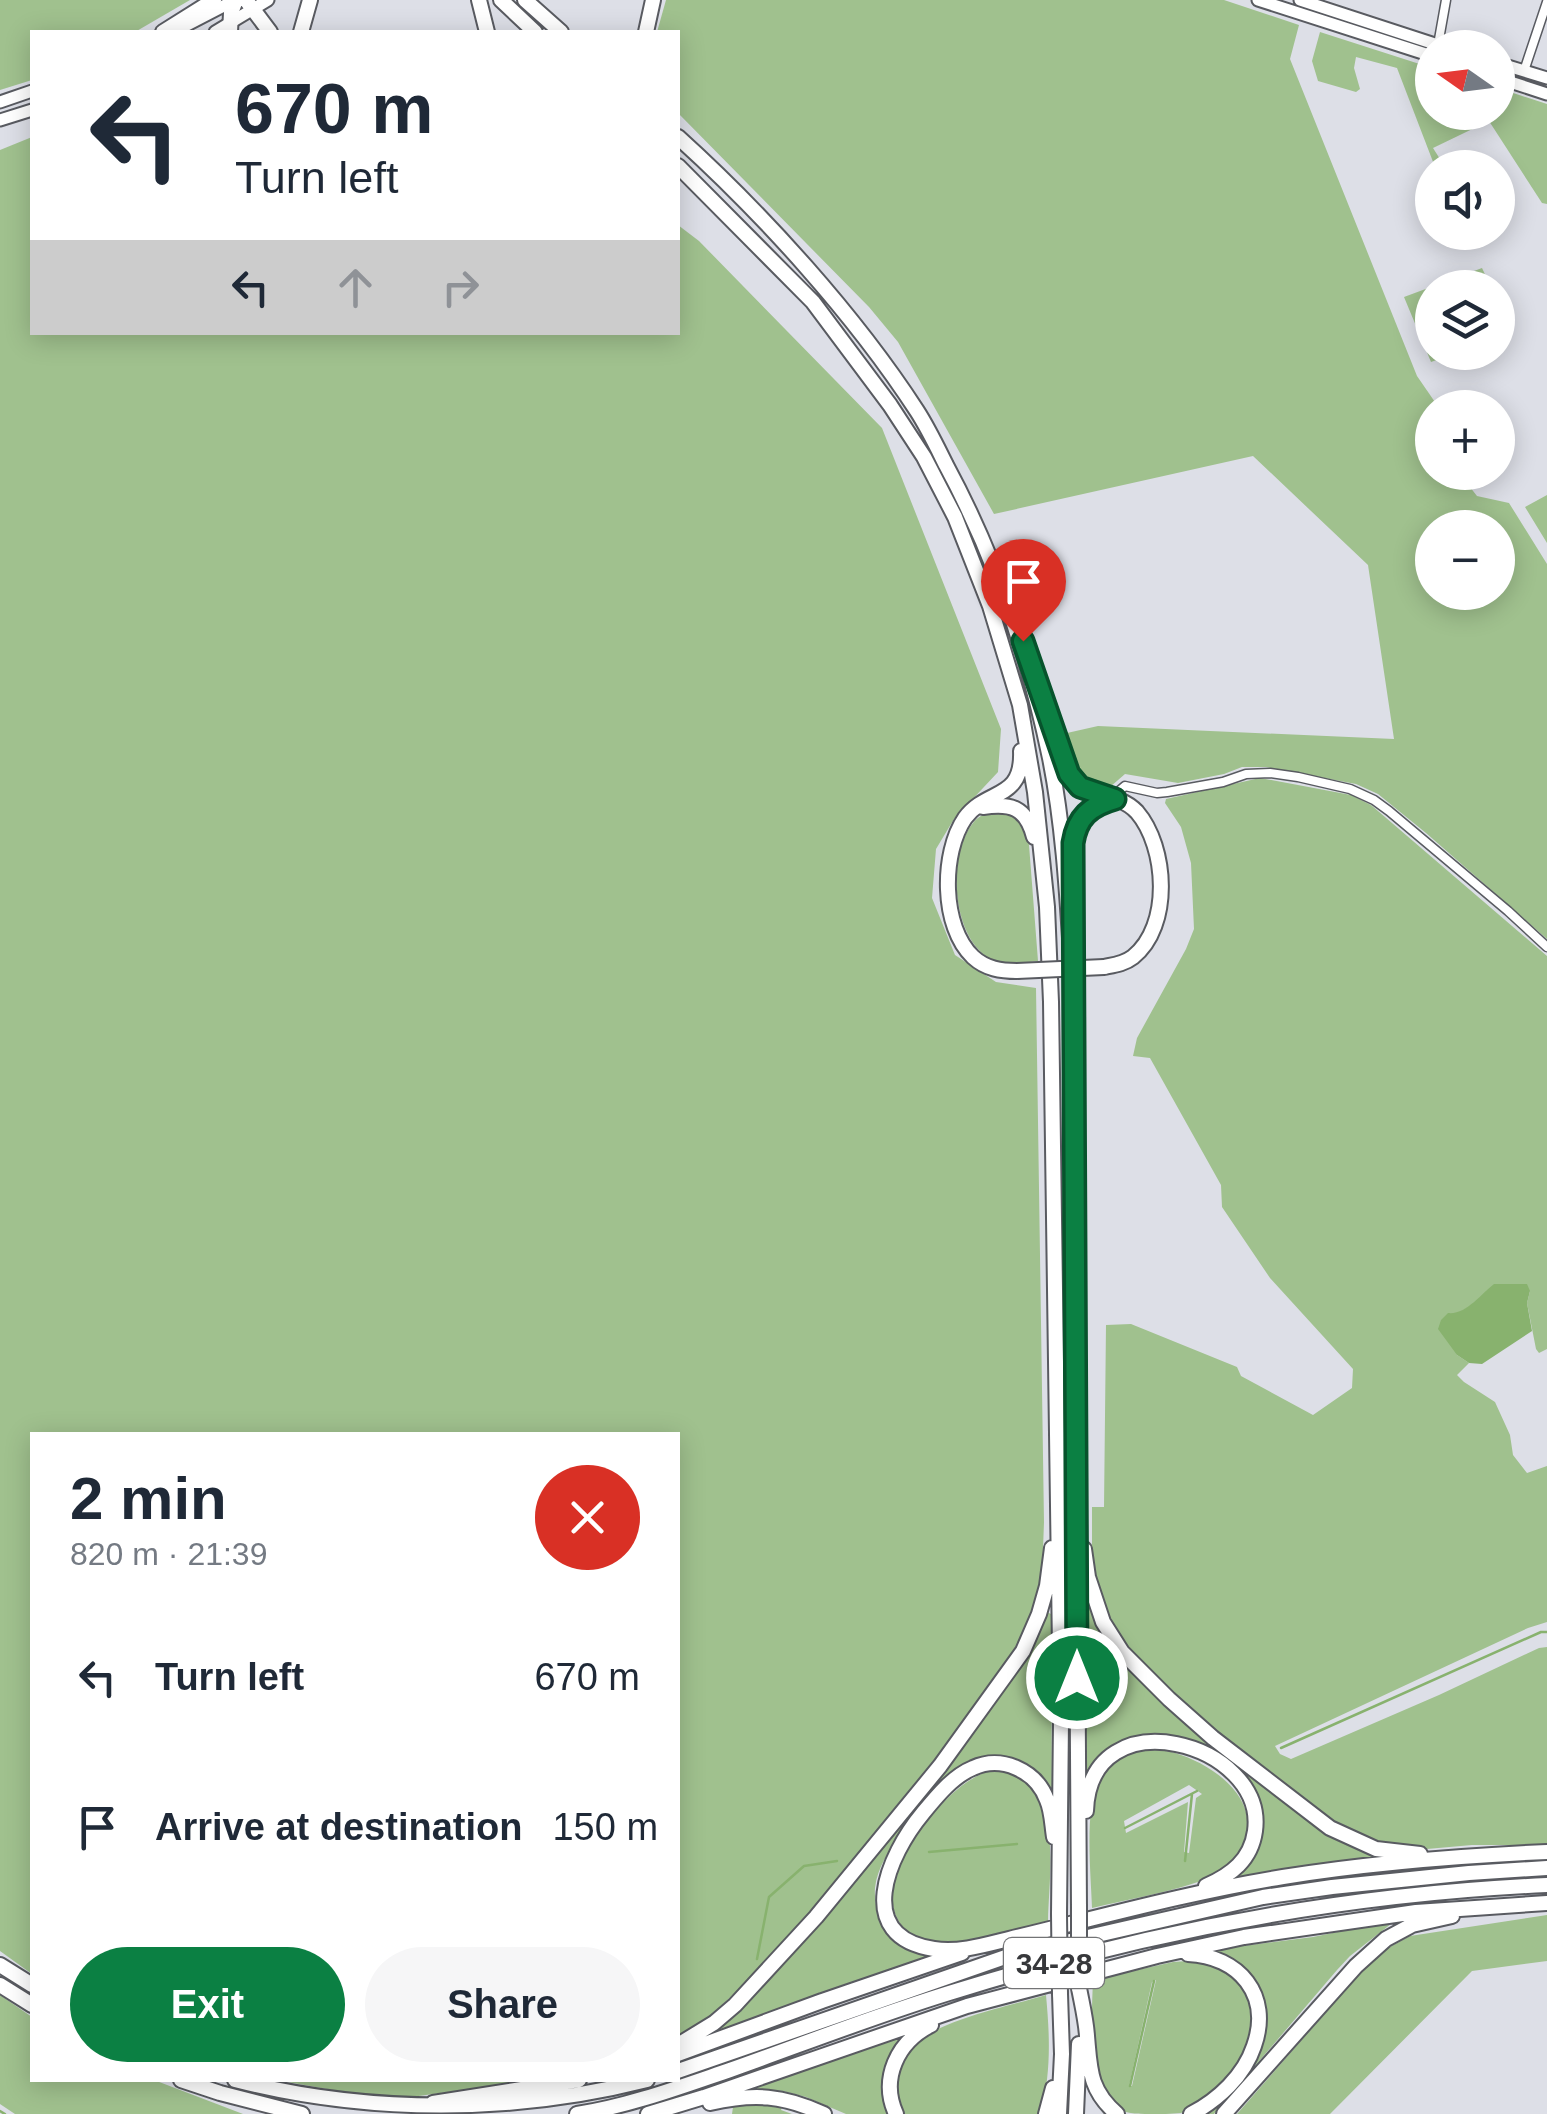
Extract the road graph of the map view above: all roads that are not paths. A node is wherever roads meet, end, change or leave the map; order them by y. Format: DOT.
graph roads {
  1 [pos="214,0"];
  2 [pos="235,0"];
  3 [pos="268,0"];
  4 [pos="310,0"];
  5 [pos="479,0"];
  6 [pos="501,0"];
  7 [pos="525,0"];
  8 [pos="653,0"];
  9 [pos="1258,0"];
  10 [pos="1300,0"];
  11 [pos="1346,0"];
  12 [pos="1446,0"];
  13 [pos="1547,2"];
  14 [pos="249,5"];
  15 [pos="1344,15"];
  16 [pos="230,28"];
  17 [pos="165,30"];
  18 [pos="175,30"];
  19 [pos="268,30"];
  20 [pos="302,30"];
  21 [pos="486,30"];
  22 [pos="534,30"];
  23 [pos="560,30"];
  24 [pos="646,30"];
  25 [pos="1442,30"];
  26 [pos="1415,41"];
  27 [pos="1415,43"];
  28 [pos="1515,68"];
  29 [pos="1524,70"];
  30 [pos="1547,78"];
  31 [pos="1515,84"];
  32 [pos="30,93"];
  33 [pos="1547,94"];
  34 [pos="0,102"];
  35 [pos="30,111"];
  36 [pos="0,120"];
  37 [pos="680,129"];
  38 [pos="680,139"];
  39 [pos="711,167"];
  40 [pos="680,170"];
  41 [pos="1003,589"];
  42 [pos="1020,705"];
  43 [pos="1115,799"];
  44 [pos="977,807"];
  45 [pos="1047,906"];
  46 [pos="1547,947"];
  47 [pos="1074,985"];
  48 [pos="1058,1468"];
  49 [pos="1078,1523"];
  50 [pos="1547,1852"];
  51 [pos="1460,1856"];
  52 [pos="1547,1868"];
  53 [pos="1061,1878"];
  54 [pos="1078,1879"];
  55 [pos="1547,1885"];
  56 [pos="1183,1896"];
  57 [pos="1547,1903"];
  58 [pos="1502,1906"];
  59 [pos="996,1942"];
  60 [pos="1157,1956"];
  61 [pos="0,1965"];
  62 [pos="30,1984"];
  63 [pos="0,1985"];
  64 [pos="1080,1988"];
  65 [pos="30,2004"];
  66 [pos="967,2006"];
  67 [pos="680,2044"];
  68 [pos="680,2053"];
  69 [pos="1062,2054"];
  70 [pos="680,2069"];
  71 [pos="187,2082"];
  72 [pos="241,2082"];
  73 [pos="566,2082"];
  74 [pos="641,2082"];
  75 [pos="402,2108"];
  76 [pos="302,2114"];
  77 [pos="577,2114"];
  78 [pos="652,2114"];
  79 [pos="824,2114"];
  80 [pos="896,2114"];
  81 [pos="1046,2114"];
  82 [pos="1059,2114"];
  83 [pos="1076,2114"];
  84 [pos="1117,2114"];
  85 [pos="1190,2114"];
  86 [pos="1224,2114"];
  1 -- 17 [label="highway"];
  2 -- 16 [label="highway"];
  2 -- 18 [label="main road"];
  3 -- 14 [label="main road"];
  4 -- 20 [label="highway"];
  5 -- 21 [label="highway"];
  6 -- 22 [label="highway"];
  7 -- 23 [label="highway"];
  8 -- 24 [label="highway"];
  9 -- 27 [label="main road"];
  10 -- 15 [label="main road"];
  11 -- 15 [label="street"];
  12 -- 25 [label="street"];
  13 -- 29 [label="street"];
  14 -- 16 [label="main road"];
  14 -- 19 [label="highway"];
  15 -- 26 [label="main road"];
  28 -- 29 [label="main road"];
  29 -- 30 [label="main road"];
  31 -- 33 [label="main road"];
  32 -- 34 [label="main road"];
  35 -- 36 [label="main road"];
  37 -- 39 [label="highway"];
  38 -- 39 [label="highway"];
  39 -- 41 [label="highway"];
  40 -- 42 [label="highway"];
  41 -- 43 [label="highway"];
  41 -- 47 [label="highway"];
  42 -- 44 [label="highway"];
  42 -- 45 [label="highway"];
  43 -- 44 [label="highway, bridge"];
  43 -- 46 [label="street"];
  43 -- 47 [label="highway"];
  44 -- 45 [label="highway"];
  45 -- 48 [label="highway"];
  47 -- 49 [label="highway"];
  48 -- 53 [label="highway"];
  48 -- 67 [label="highway"];
  49 -- 51 [label="highway"];
  49 -- 54 [label="highway"];
  50 -- 51 [label="highway"];
  51 -- 56 [label="highway"];
  52 -- 70 [label="highway, 34-28"];
  53 -- 59 [label="highway"];
  53 -- 69 [label="highway, bridge"];
  54 -- 56 [label="highway"];
  54 -- 64 [label="highway, bridge"];
  55 -- 77 [label="highway, 34-28"];
  56 -- 59 [label="highway"];
  57 -- 58 [label="highway"];
  58 -- 60 [label="highway"];
  58 -- 86 [label="highway"];
  59 -- 68 [label="highway"];
  60 -- 66 [label="highway"];
  60 -- 85 [label="highway"];
  61 -- 62 [label="highway"];
  63 -- 65 [label="highway"];
  64 -- 83 [label="highway"];
  64 -- 84 [label="highway"];
  66 -- 78 [label="highway"];
  66 -- 80 [label="highway"];
  69 -- 81 [label="highway"];
  69 -- 82 [label="highway"];
  71 -- 76 [label="highway"];
  72 -- 75 [label="highway"];
  73 -- 75 [label="highway"];
  74 -- 75 [label="highway"];
  78 -- 79 [label="highway"];
}
